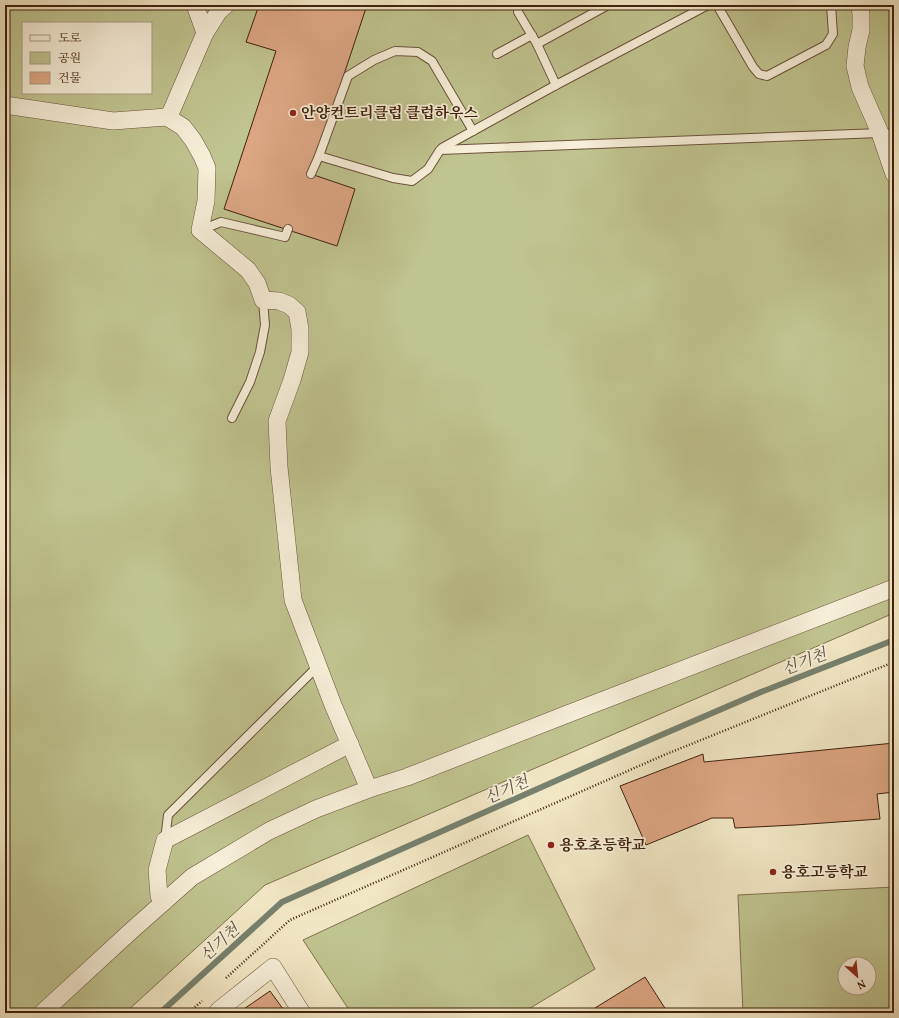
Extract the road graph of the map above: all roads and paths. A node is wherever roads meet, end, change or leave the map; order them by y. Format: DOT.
graph roads {
  1 [pos="195,5"];
  2 [pos="226,5"];
  3 [pos="522,5"];
  4 [pos="608,5"];
  5 [pos="708,5"];
  6 [pos="717,5"];
  7 [pos="831,5"];
  8 [pos="860,5"];
  9 [pos="205,33"];
  10 [pos="532,35"];
  11 [pos="537,44"];
  12 [pos="498,54"];
  13 [pos="556,85"];
  14 [pos="5,105"];
  15 [pos="167,117"];
  16 [pos="473,131"];
  17 [pos="887,133"];
  18 [pos="440,150"];
  19 [pos="319,156"];
  20 [pos="311,174"];
  21 [pos="894,174"];
  22 [pos="200,230"];
  23 [pos="288,230"];
  24 [pos="263,300"];
  25 [pos="232,418"];
  26 [pos="894,588"];
  27 [pos="894,662"];
  28 [pos="318,666"];
  29 [pos="350,744"];
  30 [pos="369,790"];
  31 [pos="165,840"];
  32 [pos="164,902"];
  33 [pos="222,982"];
  34 [pos="205,998"];
  35 [pos="42,1013"];
  36 [pos="188,1013"];
  37 [pos="217,1013"];
  38 [pos="302,1013"];
  1 -- 9 [label="street"];
  2 -- 9 [label="street"];
  3 -- 10 [label="lane"];
  4 -- 11 [label="lane"];
  5 -- 13 [label="lane"];
  6 -- 7 [label="lane"];
  8 -- 17 [label="street"];
  9 -- 15 [label="street"];
  10 -- 11 [label="lane"];
  10 -- 12 [label="lane"];
  11 -- 13 [label="lane"];
  13 -- 16 [label="lane"];
  14 -- 15 [label="street"];
  15 -- 22 [label="street"];
  16 -- 18 [label="lane"];
  16 -- 19 [label="lane"];
  17 -- 18 [label="lane"];
  17 -- 21 [label="street"];
  18 -- 19 [label="lane"];
  19 -- 20 [label="lane"];
  22 -- 23 [label="lane"];
  22 -- 24 [label="street"];
  24 -- 25 [label="lane"];
  24 -- 28 [label="street"];
  26 -- 30 [label="street"];
  27 -- 33 [label="path"];
  28 -- 29 [label="street"];
  28 -- 31 [label="lane"];
  29 -- 30 [label="street"];
  29 -- 31 [label="street"];
  30 -- 32 [label="street"];
  31 -- 32 [label="street"];
  32 -- 35 [label="street"];
  34 -- 36 [label="path"];
  37 -- 38 [label="street"];
}
